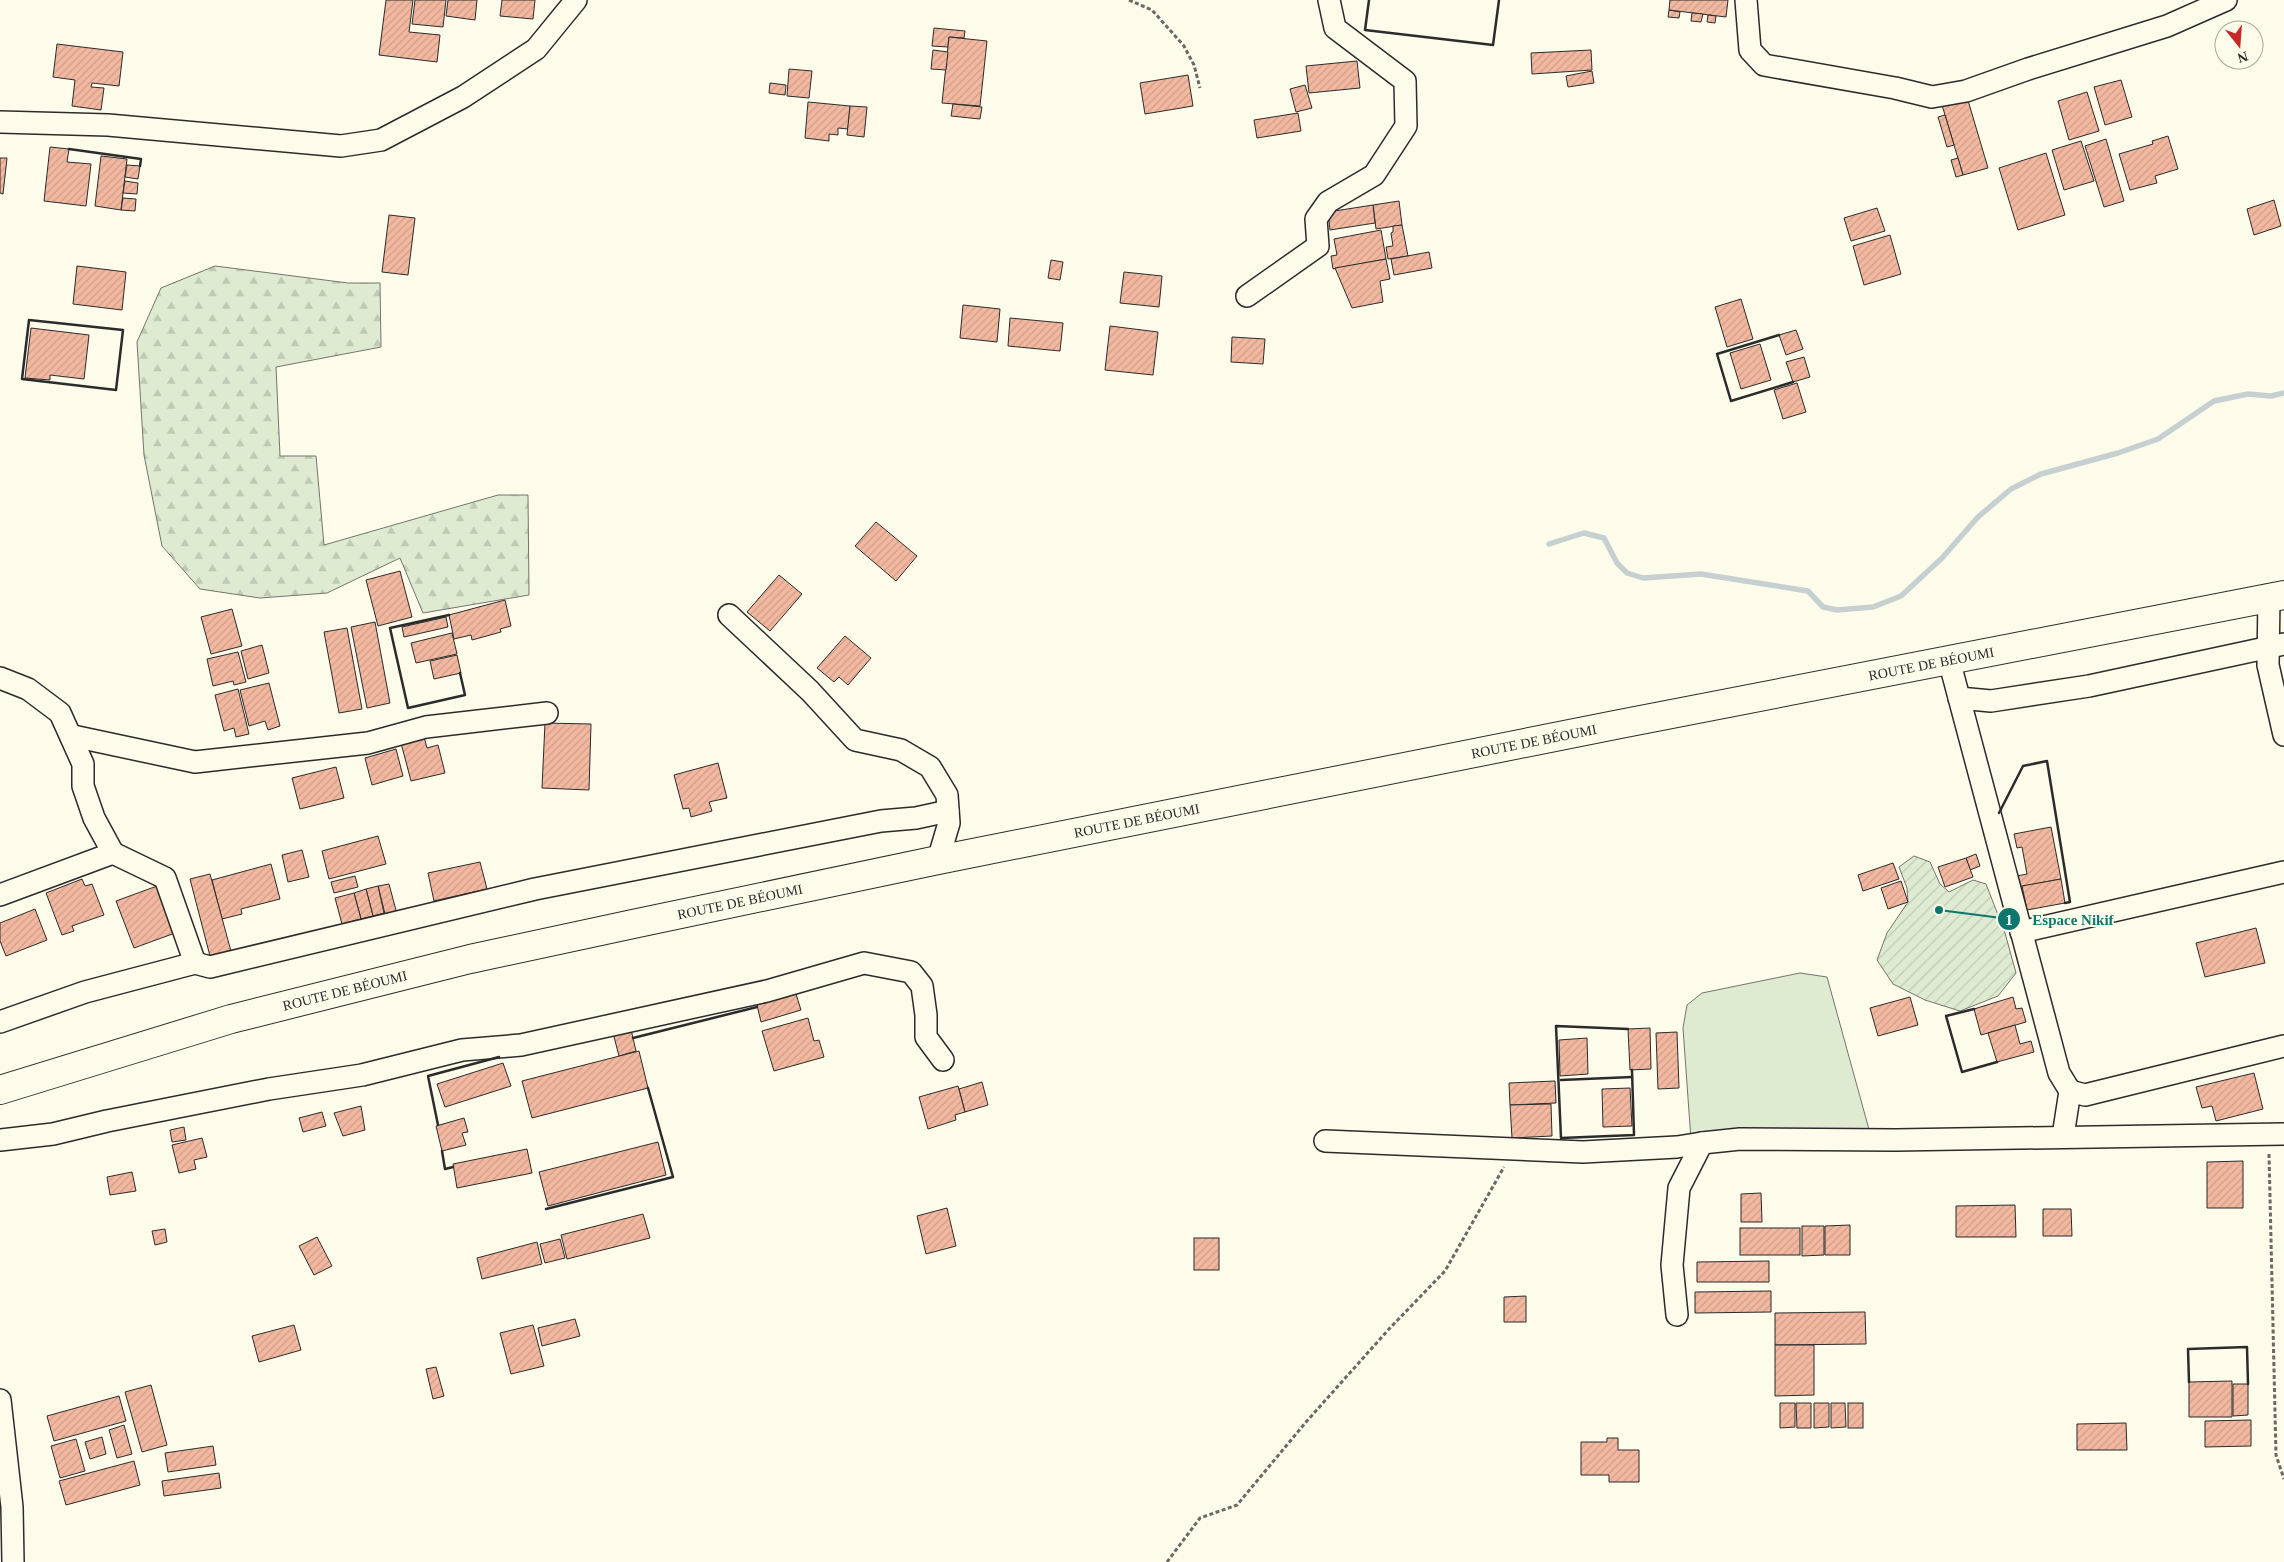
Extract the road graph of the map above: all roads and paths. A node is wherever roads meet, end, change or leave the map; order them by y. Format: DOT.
graph roads {
  1 [pos="576,0"];
  2 [pos="1129,0"];
  3 [pos="1329,0"];
  4 [pos="1746,0"];
  5 [pos="2226,0"];
  6 [pos="1200,88"];
  7 [pos="0,122"];
  8 [pos="1248,296"];
  9 [pos="2277,597"];
  10 [pos="729,615"];
  11 [pos="2276,645"];
  12 [pos="1949,660"];
  13 [pos="0,678"];
  14 [pos="1959,698"];
  15 [pos="546,713"];
  16 [pos="2284,735"];
  17 [pos="73,736"];
  18 [pos="948,810"];
  19 [pos="113,853"];
  20 [pos="938,860"];
  21 [pos="2284,872"];
  22 [pos="0,895"];
  23 [pos="2021,932"];
  24 [pos="194,963"];
  25 [pos="0,1022"];
  26 [pos="2284,1046"];
  27 [pos="943,1060"];
  28 [pos="0,1090"];
  29 [pos="2070,1091"];
  30 [pos="2276,1135"];
  31 [pos="2063,1136"];
  32 [pos="0,1140"];
  33 [pos="1325,1141"];
  34 [pos="1702,1143"];
  35 [pos="1514,1150"];
  36 [pos="1677,1315"];
  37 [pos="0,1400"];
  38 [pos="2284,1479"];
  39 [pos="13,1562"];
  40 [pos="1166,1562"];
  1 -- 7 [label="street"];
  2 -- 6 [label="path"];
  3 -- 8 [label="street"];
  4 -- 5 [label="street"];
  9 -- 11 [label="street"];
  9 -- 12 [label="main road, ROUTE DE BÉOUMI"];
  10 -- 18 [label="street"];
  11 -- 14 [label="street"];
  11 -- 16 [label="street"];
  12 -- 14 [label="street"];
  12 -- 20 [label="main road, ROUTE DE BÉOUMI"];
  13 -- 17 [label="street"];
  14 -- 23 [label="street"];
  15 -- 17 [label="street"];
  17 -- 19 [label="street"];
  18 -- 20 [label="street"];
  18 -- 24 [label="street"];
  19 -- 22 [label="street"];
  19 -- 24 [label="street"];
  20 -- 28 [label="main road, ROUTE DE BÉOUMI"];
  21 -- 23 [label="street"];
  23 -- 29 [label="street"];
  24 -- 25 [label="street"];
  26 -- 29 [label="street"];
  27 -- 32 [label="street"];
  29 -- 31 [label="street"];
  30 -- 31 [label="street"];
  30 -- 38 [label="path"];
  31 -- 34 [label="street"];
  33 -- 35 [label="street"];
  34 -- 35 [label="street"];
  34 -- 36 [label="street"];
  35 -- 40 [label="path"];
  37 -- 39 [label="street"];
}
